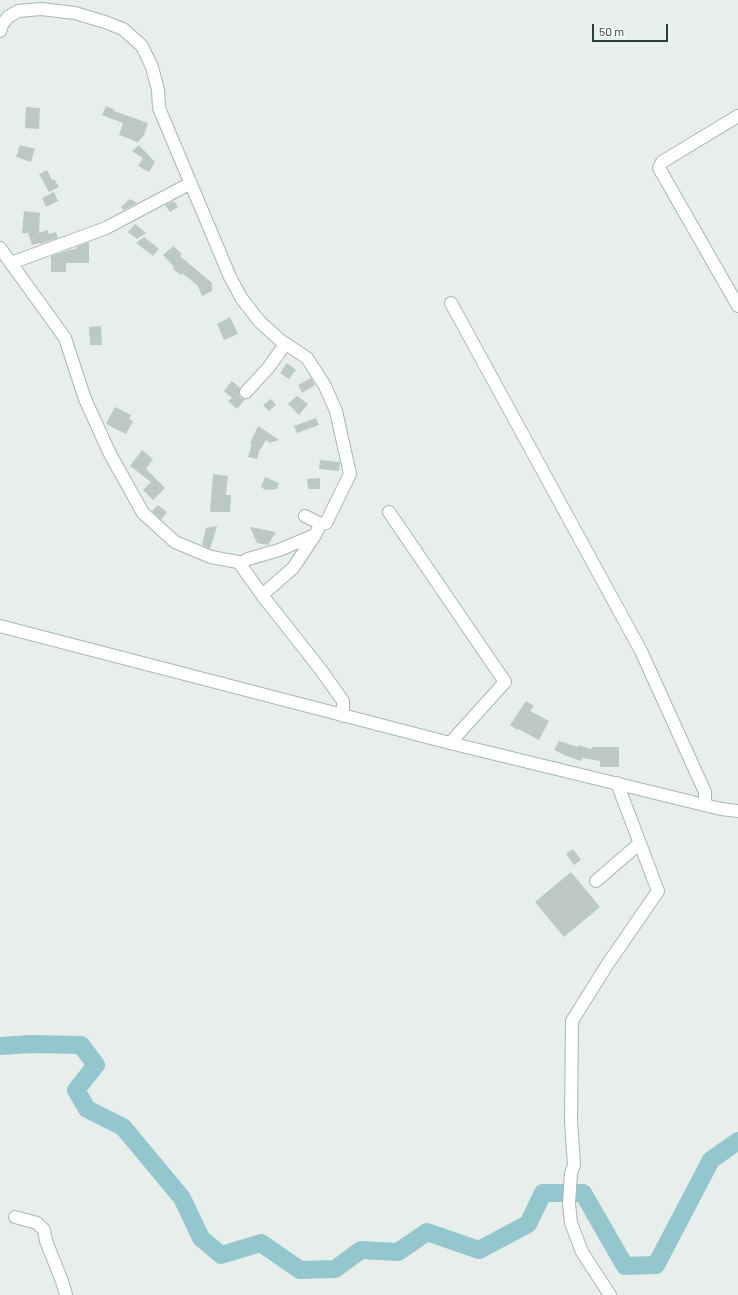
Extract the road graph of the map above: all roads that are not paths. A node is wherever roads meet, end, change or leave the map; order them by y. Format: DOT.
graph roads {
  1 [pos="0,32"];
  2 [pos="738,116"];
  3 [pos="191,183"];
  4 [pos="0,248"];
  5 [pos="11,264"];
  6 [pos="451,304"];
  7 [pos="738,306"];
  8 [pos="285,344"];
  9 [pos="246,392"];
  10 [pos="389,512"];
  11 [pos="305,516"];
  12 [pos="321,524"];
  13 [pos="315,535"];
  14 [pos="240,564"];
  15 [pos="262,595"];
  16 [pos="0,626"];
  17 [pos="343,716"];
  18 [pos="450,743"];
  19 [pos="617,783"];
  20 [pos="705,805"];
  21 [pos="738,811"];
  22 [pos="640,843"];
  23 [pos="596,881"];
  24 [pos="14,1217"];
  25 [pos="66,1295"];
  26 [pos="610,1295"];
  1 -- 3 [label="street"];
  2 -- 7 [label="street"];
  3 -- 5 [label="street"];
  3 -- 8 [label="street"];
  4 -- 5 [label="street"];
  5 -- 14 [label="street"];
  6 -- 20 [label="street"];
  8 -- 9 [label="street"];
  8 -- 12 [label="street"];
  10 -- 18 [label="street"];
  11 -- 12 [label="street"];
  12 -- 13 [label="street"];
  13 -- 14 [label="street"];
  13 -- 15 [label="street"];
  14 -- 15 [label="street"];
  15 -- 17 [label="street"];
  16 -- 17 [label="street"];
  17 -- 18 [label="street"];
  18 -- 19 [label="street"];
  19 -- 20 [label="street"];
  19 -- 22 [label="street"];
  20 -- 21 [label="street"];
  22 -- 23 [label="street"];
  22 -- 26 [label="street"];
  24 -- 25 [label="street"];
}
